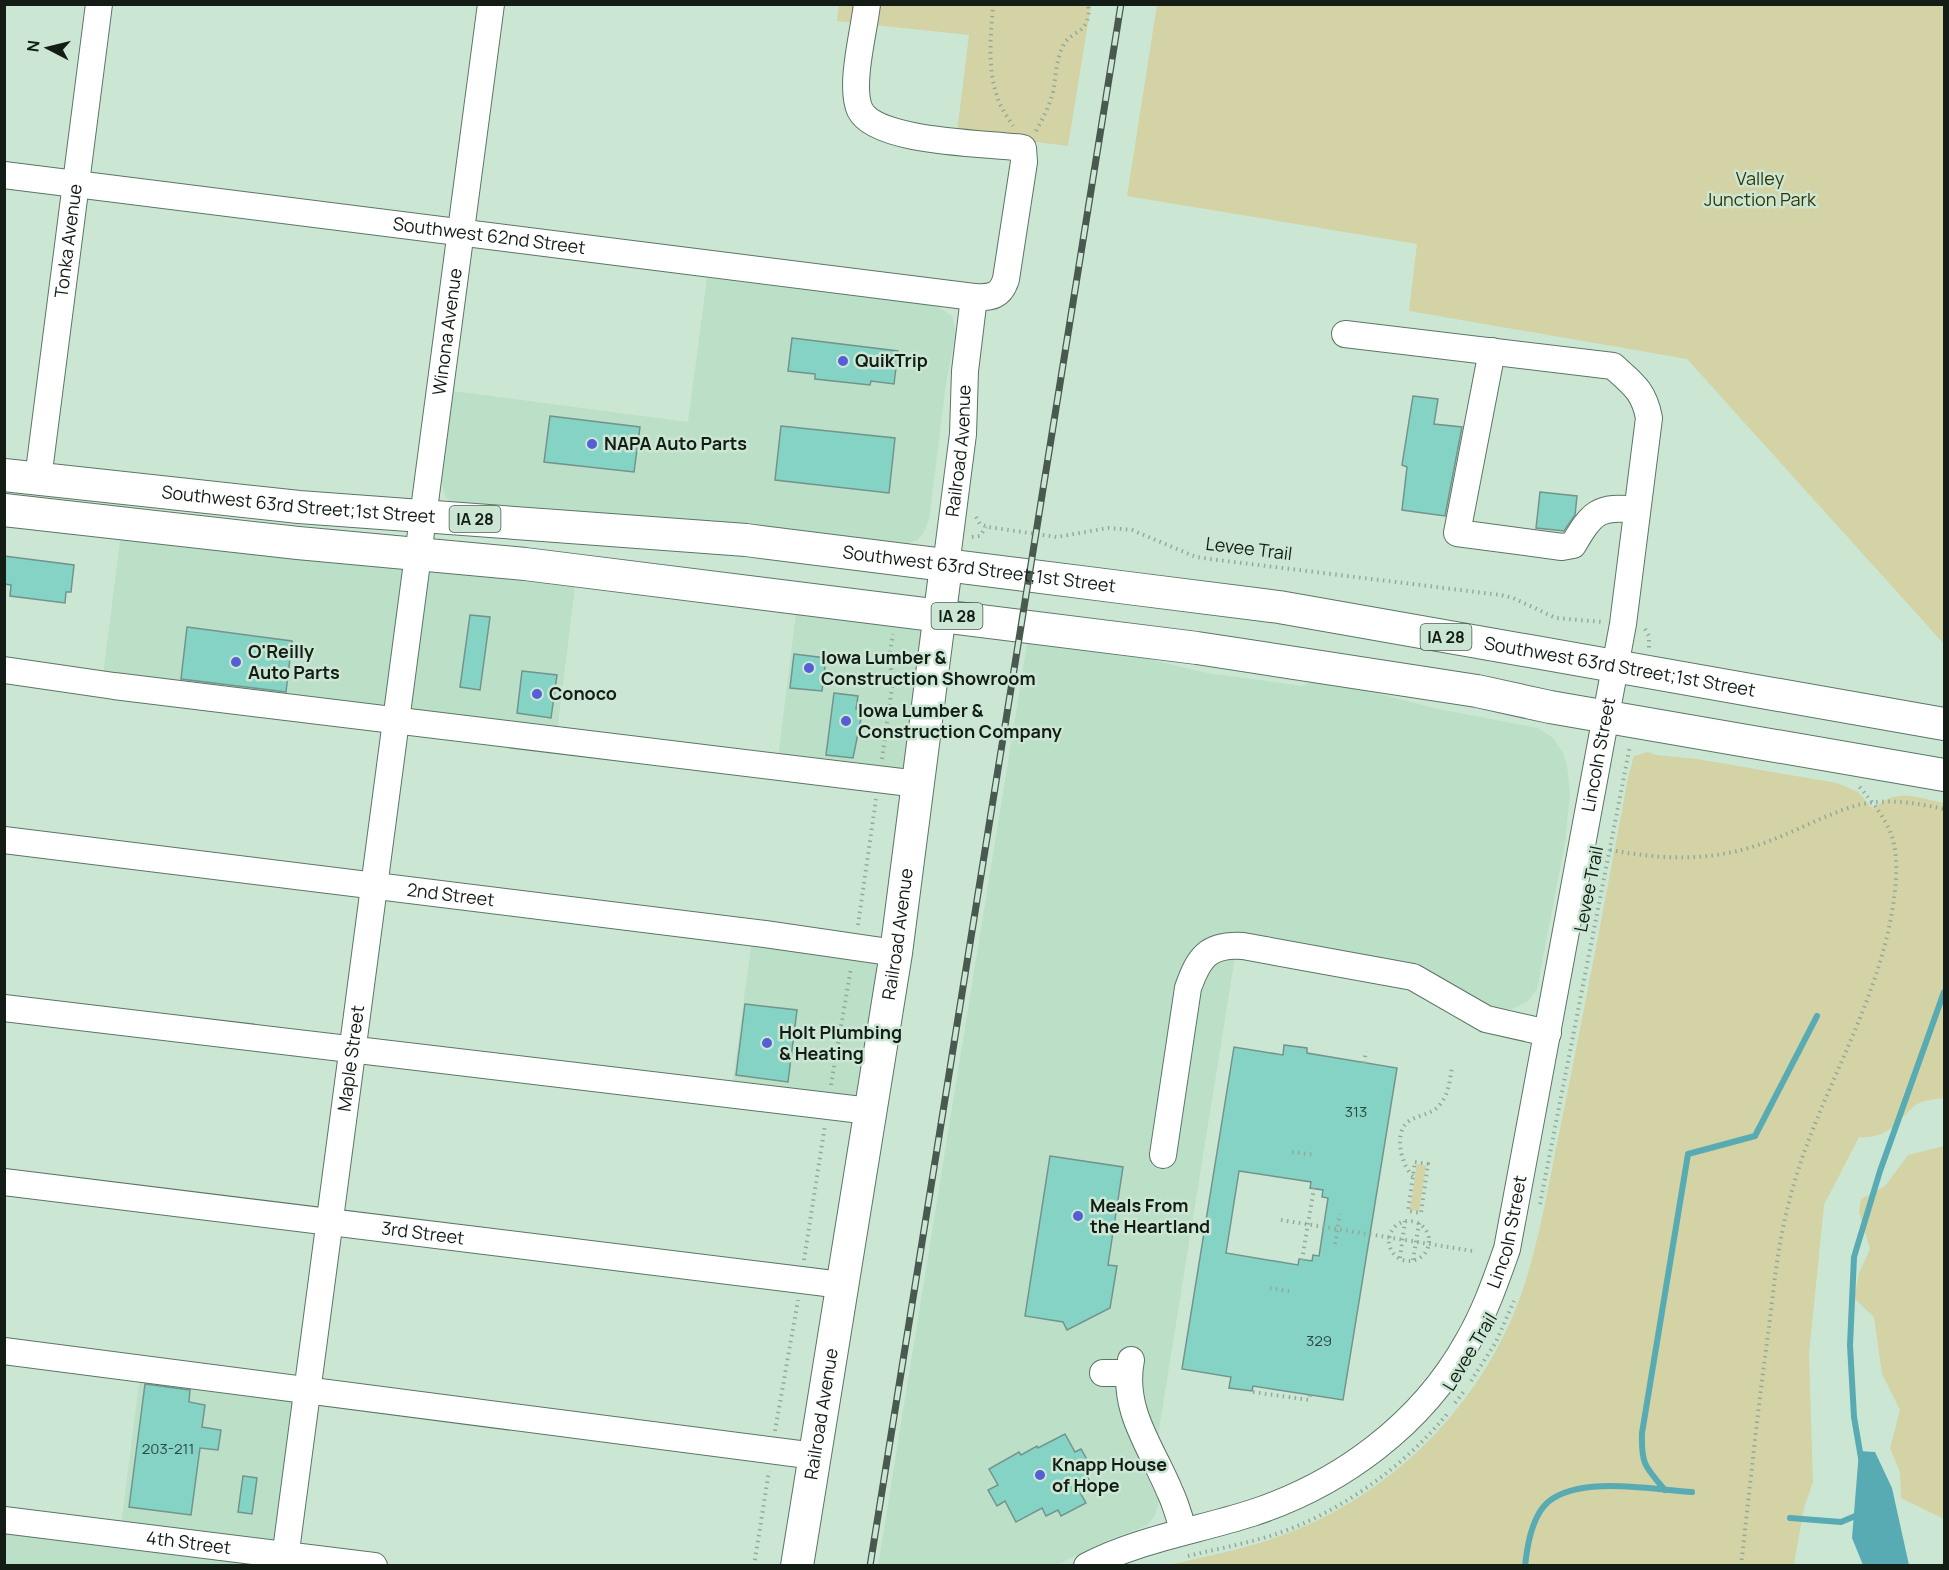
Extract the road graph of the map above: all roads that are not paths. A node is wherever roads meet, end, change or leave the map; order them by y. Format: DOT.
graph roads {
  1 [pos="99,4"];
  2 [pos="491,4"];
  3 [pos="867,4"];
  4 [pos="4,175"];
  5 [pos="76,184"];
  6 [pos="461,232"];
  7 [pos="974,297"];
  8 [pos="1345,334"];
  9 [pos="1492,351"];
  10 [pos="4,475"];
  11 [pos="38,479"];
  12 [pos="4,510"];
  13 [pos="1637,510"];
  14 [pos="424,516"];
  15 [pos="419,552"];
  16 [pos="946,566"];
  17 [pos="940,614"];
  18 [pos="1615,667"];
  19 [pos="4,670"];
  20 [pos="1606,717"];
  21 [pos="397,722"];
  22 [pos="1944,724"];
  23 [pos="1944,775"];
  24 [pos="918,784"];
  25 [pos="4,840"];
  26 [pos="375,886"];
  27 [pos="896,953"];
  28 [pos="4,1008"];
  29 [pos="1548,1033"];
  30 [pos="353,1049"];
  31 [pos="870,1111"];
  32 [pos="1163,1155"];
  33 [pos="4,1182"];
  34 [pos="330,1221"];
  35 [pos="842,1285"];
  36 [pos="4,1351"];
  37 [pos="1121,1369"];
  38 [pos="308,1389"];
  39 [pos="815,1456"];
  40 [pos="4,1520"];
  41 [pos="1184,1532"];
  42 [pos="285,1560"];
  43 [pos="374,1566"];
  44 [pos="797,1566"];
  45 [pos="1087,1566"];
  1 -- 5 [label="street, Tonka Avenue"];
  2 -- 6 [label="street, Winona Avenue"];
  3 -- 7 [label="street"];
  4 -- 5 [label="street, Southwest 62nd Street"];
  5 -- 6 [label="street, Southwest 62nd Street"];
  5 -- 11 [label="street, Tonka Avenue"];
  6 -- 7 [label="street, Southwest 62nd Street"];
  6 -- 14 [label="street, Winona Avenue"];
  7 -- 16 [label="street, Railroad Avenue"];
  8 -- 9 [label="street, Lincoln Street"];
  9 -- 13 [label="street, Lincoln Street"];
  9 -- 13 [label="street"];
  10 -- 11 [label="main road, Southwest 63rd Street;1st Street / IA 28"];
  11 -- 14 [label="main road, Southwest 63rd Street;1st Street / IA 28"];
  12 -- 15 [label="main road, Southwest 63rd Street;1st Street / IA 28"];
  13 -- 18 [label="street, Lincoln Street"];
  14 -- 15 [label="street, Winona Avenue"];
  14 -- 16 [label="main road, Southwest 63rd Street;1st Street / IA 28"];
  15 -- 17 [label="main road, Southwest 63rd Street;1st Street / IA 28"];
  15 -- 21 [label="street, Maple Street"];
  16 -- 17 [label="main road, Railroad Avenue"];
  16 -- 18 [label="main road, Southwest 63rd Street;1st Street / IA 28"];
  17 -- 20 [label="main road, Southwest 63rd Street;1st Street / IA 28"];
  17 -- 24 [label="main road, Railroad Avenue"];
  18 -- 20 [label="street, Lincoln Street"];
  18 -- 22 [label="main road, Southwest 63rd Street;1st Street / IA 28"];
  19 -- 21 [label="street"];
  20 -- 23 [label="main road, Southwest 63rd Street;1st Street / IA 28"];
  20 -- 29 [label="street, Lincoln Street"];
  21 -- 24 [label="street"];
  21 -- 26 [label="street, Maple Street"];
  24 -- 27 [label="main road, Railroad Avenue"];
  25 -- 26 [label="street, 2nd Street"];
  26 -- 27 [label="street, 2nd Street"];
  26 -- 30 [label="street, Maple Street"];
  27 -- 31 [label="main road, Railroad Avenue"];
  28 -- 30 [label="street"];
  29 -- 32 [label="street"];
  29 -- 41 [label="street, Lincoln Street"];
  30 -- 31 [label="street"];
  30 -- 34 [label="street, Maple Street"];
  31 -- 35 [label="main road, Railroad Avenue"];
  33 -- 34 [label="street, 3rd Street"];
  34 -- 35 [label="street, 3rd Street"];
  34 -- 38 [label="street, Maple Street"];
  35 -- 39 [label="main road, Railroad Avenue"];
  36 -- 38 [label="street"];
  37 -- 41 [label="street"];
  38 -- 39 [label="street"];
  38 -- 42 [label="street, Maple Street"];
  39 -- 44 [label="main road, Railroad Avenue"];
  40 -- 42 [label="street, 4th Street"];
  41 -- 45 [label="street, Lincoln Street"];
  42 -- 43 [label="street, 4th Street"];
}
